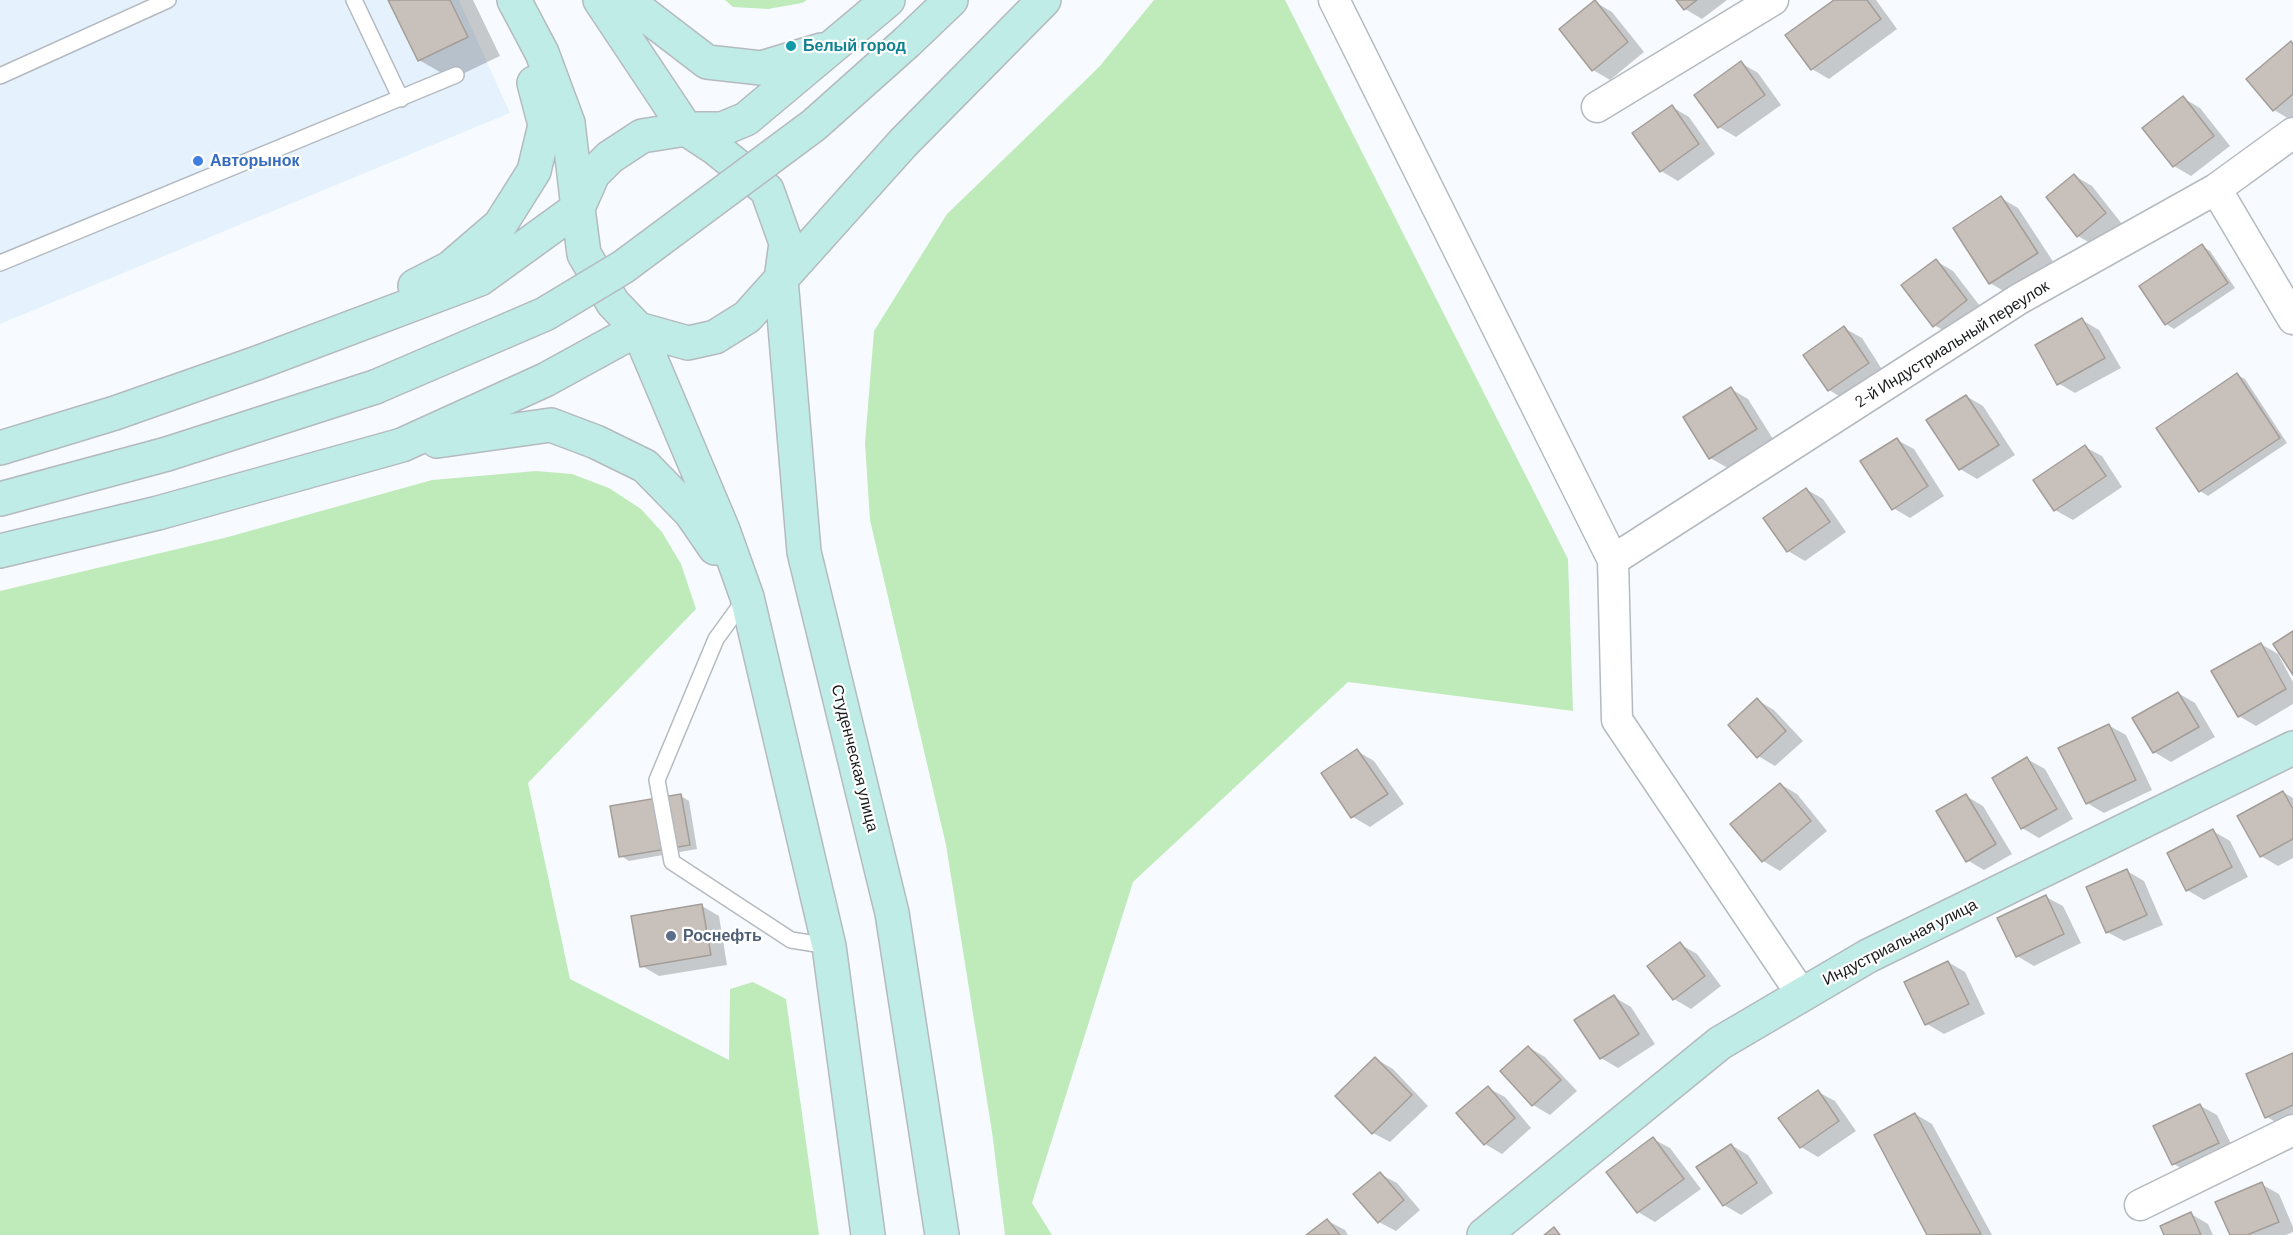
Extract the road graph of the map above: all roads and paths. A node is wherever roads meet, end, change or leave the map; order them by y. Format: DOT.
graph roads {
  1 [pos="168,0"];
  2 [pos="354,0"];
  3 [pos="513,0"];
  4 [pos="600,0"];
  5 [pos="626,0"];
  6 [pos="888,0"];
  7 [pos="951,0"];
  8 [pos="1044,0"];
  9 [pos="1334,0"];
  10 [pos="1773,0"];
  11 [pos="834,46"];
  12 [pos="456,75"];
  13 [pos="0,76"];
  14 [pos="401,99"];
  15 [pos="1597,107"];
  16 [pos="686,129"];
  17 [pos="2293,133"];
  18 [pos="2216,189"];
  19 [pos="578,208"];
  20 [pos="0,263"];
  21 [pos="782,279"];
  22 [pos="2293,319"];
  23 [pos="638,328"];
  24 [pos="257,363"];
  25 [pos="402,446"];
  26 [pos="0,448"];
  27 [pos="0,499"];
  28 [pos="0,551"];
  29 [pos="1613,560"];
  30 [pos="747,597"];
  31 [pos="2293,748"];
  32 [pos="829,946"];
  33 [pos="1802,995"];
  34 [pos="2293,1131"];
  35 [pos="2140,1205"];
  36 [pos="868,1235"];
  37 [pos="942,1235"];
  38 [pos="1484,1235"];
  1 -- 13 [label="lane"];
  2 -- 14 [label="lane"];
  3 -- 19 [label="main road"];
  3 -- 24 [label="main road"];
  4 -- 16 [label="main road"];
  5 -- 11 [label="main road"];
  6 -- 11 [label="main road"];
  7 -- 27 [label="main road, bridge"];
  8 -- 21 [label="main road"];
  9 -- 29 [label="street"];
  10 -- 15 [label="street"];
  11 -- 16 [label="main road"];
  12 -- 14 [label="lane"];
  14 -- 20 [label="lane"];
  16 -- 19 [label="main road"];
  16 -- 21 [label="main road"];
  17 -- 18 [label="street, 2-й Индустриальный переулок"];
  18 -- 22 [label="street"];
  18 -- 29 [label="street, 2-й Индустриальный переулок"];
  19 -- 23 [label="main road"];
  19 -- 24 [label="main road"];
  21 -- 23 [label="main road"];
  21 -- 37 [label="main road, Студенческая улица"];
  23 -- 25 [label="main road"];
  23 -- 30 [label="main road"];
  24 -- 26 [label="main road"];
  25 -- 28 [label="main road"];
  25 -- 30 [label="main road"];
  29 -- 33 [label="street"];
  30 -- 32 [label="main road"];
  30 -- 32 [label="lane"];
  31 -- 33 [label="main road, Индустриальная улица"];
  32 -- 36 [label="main road"];
  33 -- 38 [label="main road, Индустриальная улица"];
  34 -- 35 [label="street"];
}
